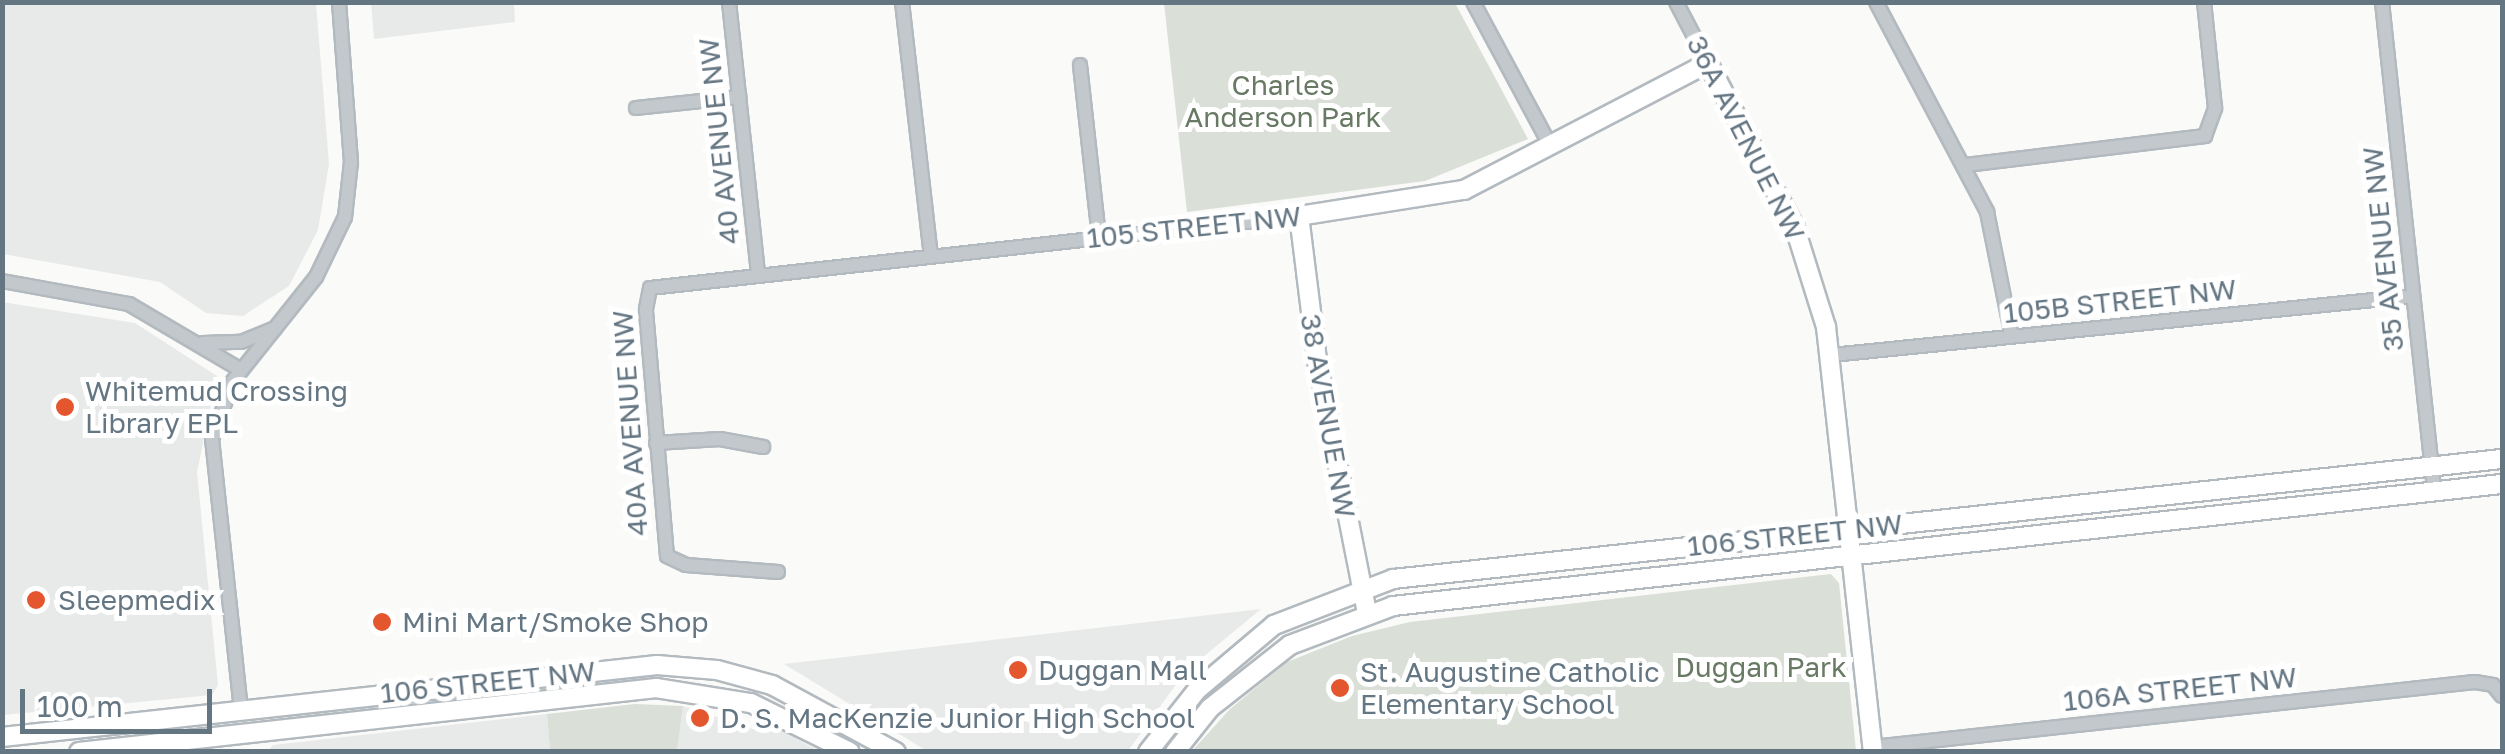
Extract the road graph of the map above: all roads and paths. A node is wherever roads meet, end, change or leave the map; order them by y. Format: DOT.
graph roads {
  1 [pos="338,2"];
  2 [pos="729,2"];
  3 [pos="902,2"];
  4 [pos="1474,2"];
  5 [pos="1676,2"];
  6 [pos="2204,2"];
  7 [pos="2382,2"];
  8 [pos="1882,4"];
  9 [pos="1708,63"];
  10 [pos="1080,66"];
  11 [pos="739,97"];
  12 [pos="636,108"];
  13 [pos="1551,147"];
  14 [pos="1966,165"];
  15 [pos="1299,216"];
  16 [pos="1099,237"];
  17 [pos="931,256"];
  18 [pos="758,274"];
  19 [pos="2,281"];
  20 [pos="650,288"];
  21 [pos="2412,296"];
  22 [pos="283,323"];
  23 [pos="2012,337"];
  24 [pos="196,341"];
  25 [pos="1832,355"];
  26 [pos="241,370"];
  27 [pos="656,443"];
  28 [pos="763,447"];
  29 [pos="2502,459"];
  30 [pos="2431,467"];
  31 [pos="2502,484"];
  32 [pos="2434,491"];
  33 [pos="1850,530"];
  34 [pos="1853,553"];
  35 [pos="778,572"];
  36 [pos="1360,587"];
  37 [pos="1367,613"];
  38 [pos="2498,691"];
  39 [pos="241,710"];
  40 [pos="2,737"];
  41 [pos="246,742"];
  42 [pos="1873,749"];
  43 [pos="79,752"];
  44 [pos="850,752"];
  45 [pos="896,752"];
  46 [pos="1148,752"];
  47 [pos="1175,752"];
  1 -- 22 [label="street"];
  2 -- 11 [label="street, 40 AVENUE NW"];
  3 -- 17 [label="street"];
  4 -- 13 [label="street"];
  5 -- 9 [label="street, 36A AVENUE NW"];
  6 -- 14 [label="street"];
  7 -- 21 [label="street, 35 AVENUE NW"];
  8 -- 14 [label="street"];
  9 -- 13 [label="street, 105 STREET NW"];
  9 -- 25 [label="street, 36A AVENUE NW"];
  10 -- 16 [label="street"];
  11 -- 12 [label="street"];
  11 -- 18 [label="street, 40 AVENUE NW"];
  13 -- 15 [label="street, 105 STREET NW"];
  14 -- 23 [label="street"];
  15 -- 16 [label="street, 105 STREET NW"];
  15 -- 36 [label="street, 38 AVENUE NW"];
  16 -- 17 [label="street, 105 STREET NW"];
  17 -- 18 [label="street, 105 STREET NW"];
  18 -- 20 [label="street, 105 STREET NW"];
  19 -- 24 [label="street"];
  20 -- 27 [label="street, 40A AVENUE NW"];
  21 -- 23 [label="street, 105B STREET NW"];
  21 -- 30 [label="street, 35 AVENUE NW"];
  22 -- 24 [label="street"];
  22 -- 26 [label="street"];
  23 -- 25 [label="street, 105B STREET NW"];
  24 -- 26 [label="street"];
  25 -- 33 [label="street, 36A AVENUE NW"];
  26 -- 39 [label="street"];
  27 -- 28 [label="street"];
  27 -- 35 [label="street, 40A AVENUE NW"];
  29 -- 30 [label="street, 106 STREET NW"];
  30 -- 32 [label="street, 35 AVENUE NW"];
  30 -- 33 [label="street, 106 STREET NW"];
  31 -- 32 [label="street, 106 STREET NW"];
  32 -- 34 [label="street, 106 STREET NW"];
  33 -- 34 [label="street, 36A AVENUE NW"];
  33 -- 36 [label="street, 106 STREET NW"];
  34 -- 37 [label="street, 106 STREET NW"];
  34 -- 42 [label="street, 36A AVENUE NW"];
  36 -- 37 [label="street, 38 AVENUE NW"];
  36 -- 46 [label="street, 106 STREET NW"];
  37 -- 47 [label="street, 106 STREET NW"];
  38 -- 42 [label="street, 106A STREET NW"];
  39 -- 40 [label="street, 106 STREET NW"];
  39 -- 41 [label="street"];
  39 -- 45 [label="street, 106 STREET NW"];
  41 -- 43 [label="street, 106 STREET NW"];
  41 -- 44 [label="street, 106 STREET NW"];
}
